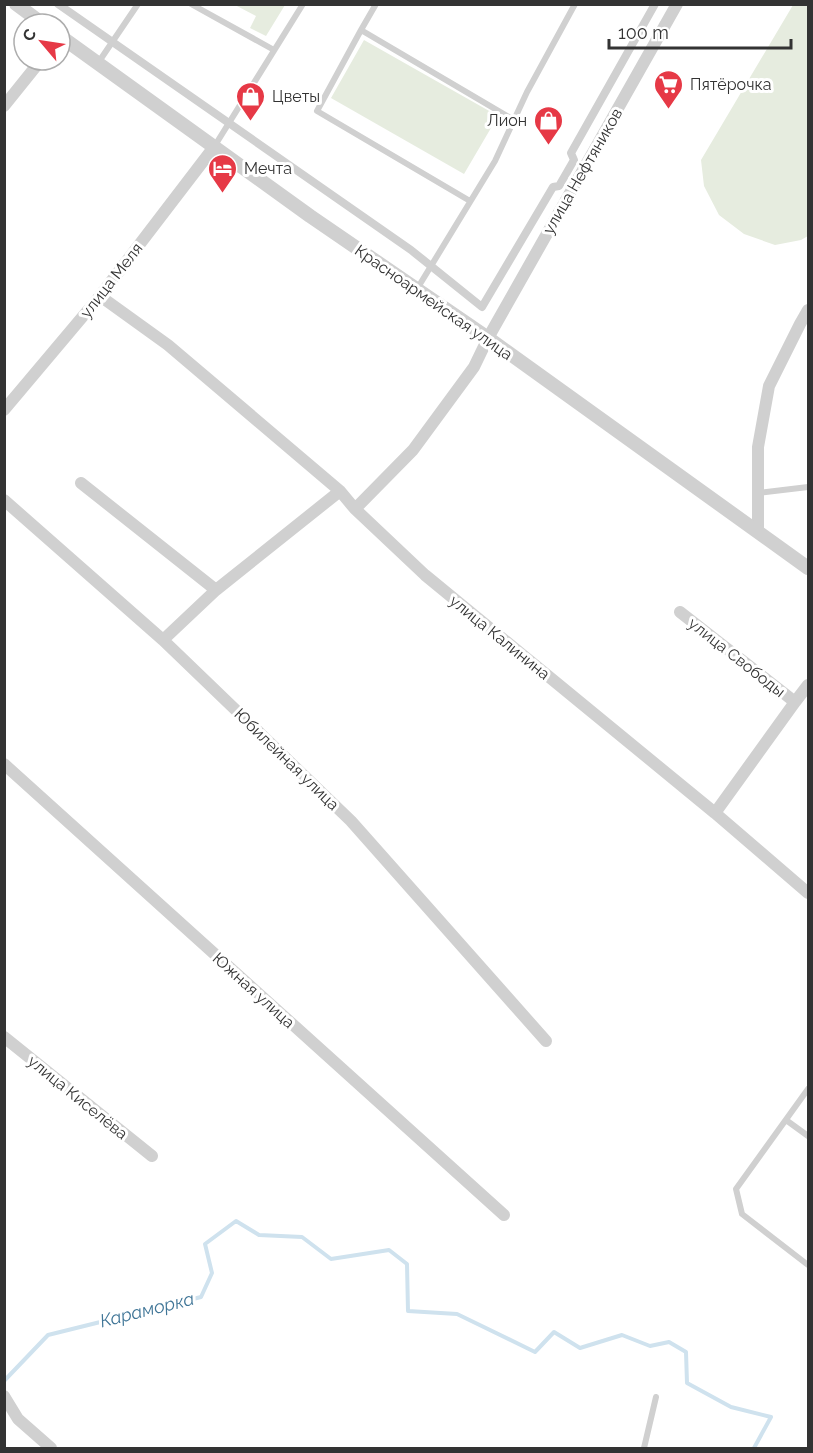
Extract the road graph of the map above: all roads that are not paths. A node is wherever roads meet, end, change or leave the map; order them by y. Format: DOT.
graph roads {
  1 [pos="58,4"];
  2 [pos="138,4"];
  3 [pos="191,4"];
  4 [pos="303,4"];
  5 [pos="376,4"];
  6 [pos="575,4"];
  7 [pos="655,4"];
  8 [pos="677,4"];
  9 [pos="361,30"];
  10 [pos="112,42"];
  11 [pos="72,45"];
  12 [pos="274,50"];
  13 [pos="98,64"];
  14 [pos="31,72"];
  15 [pos="4,106"];
  16 [pos="514,120"];
  17 [pos="228,124"];
  18 [pos="214,147"];
  19 [pos="470,201"];
  20 [pos="431,266"];
  21 [pos="416,290"];
  22 [pos="100,296"];
  23 [pos="808,310"];
  24 [pos="488,338"];
  25 [pos="4,410"];
  26 [pos="81,483"];
  27 [pos="808,487"];
  28 [pos="340,491"];
  29 [pos="758,493"];
  30 [pos="4,500"];
  31 [pos="355,509"];
  32 [pos="758,532"];
  33 [pos="808,568"];
  34 [pos="216,590"];
  35 [pos="680,612"];
  36 [pos="163,640"];
  37 [pos="808,685"];
  38 [pos="795,702"];
  39 [pos="4,764"];
  40 [pos="715,813"];
  41 [pos="808,893"];
  42 [pos="4,1037"];
  43 [pos="546,1041"];
  44 [pos="808,1089"];
  45 [pos="786,1120"];
  46 [pos="808,1136"];
  47 [pos="152,1156"];
  48 [pos="504,1215"];
  49 [pos="808,1265"];
  50 [pos="4,1396"];
  51 [pos="656,1397"];
  52 [pos="51,1449"];
  53 [pos="644,1449"];
  1 -- 10 [label="street"];
  2 -- 10 [label="lane"];
  3 -- 12 [label="lane"];
  4 -- 12 [label="lane"];
  5 -- 9 [label="lane"];
  6 -- 16 [label="lane"];
  7 -- 20 [label="street"];
  8 -- 24 [label="street, улица Нефтяников"];
  9 -- 16 [label="lane"];
  9 -- 19 [label="lane"];
  10 -- 13 [label="lane"];
  10 -- 17 [label="street"];
  11 -- 13 [label="street, Красноармейская улица"];
  12 -- 17 [label="lane"];
  13 -- 18 [label="street, Красноармейская улица"];
  14 -- 15 [label="street"];
  16 -- 19 [label="lane"];
  17 -- 18 [label="lane"];
  17 -- 20 [label="street"];
  18 -- 21 [label="street, Красноармейская улица"];
  18 -- 22 [label="street, улица Меля"];
  19 -- 20 [label="lane"];
  20 -- 21 [label="lane"];
  21 -- 24 [label="street, Красноармейская улица"];
  22 -- 25 [label="street, улица Меля"];
  22 -- 28 [label="street, улица Калинина"];
  23 -- 29 [label="street"];
  24 -- 31 [label="street, улица Нефтяников"];
  24 -- 32 [label="street, Красноармейская улица"];
  26 -- 34 [label="street"];
  27 -- 29 [label="lane"];
  28 -- 31 [label="street, улица Калинина"];
  28 -- 34 [label="street"];
  29 -- 32 [label="street"];
  30 -- 36 [label="street, Юбилейная улица"];
  31 -- 40 [label="street, улица Калинина"];
  32 -- 33 [label="street, Красноармейская улица"];
  34 -- 36 [label="street"];
  35 -- 38 [label="street, улица Свободы"];
  36 -- 43 [label="street, Юбилейная улица"];
  37 -- 38 [label="street"];
  38 -- 40 [label="street"];
  39 -- 48 [label="street, Южная улица"];
  40 -- 41 [label="street, улица Калинина"];
  42 -- 47 [label="street, улица Киселёва"];
  44 -- 45 [label="lane"];
  45 -- 46 [label="lane"];
  45 -- 49 [label="lane"];
  50 -- 52 [label="street"];
  51 -- 53 [label="lane"];
}
